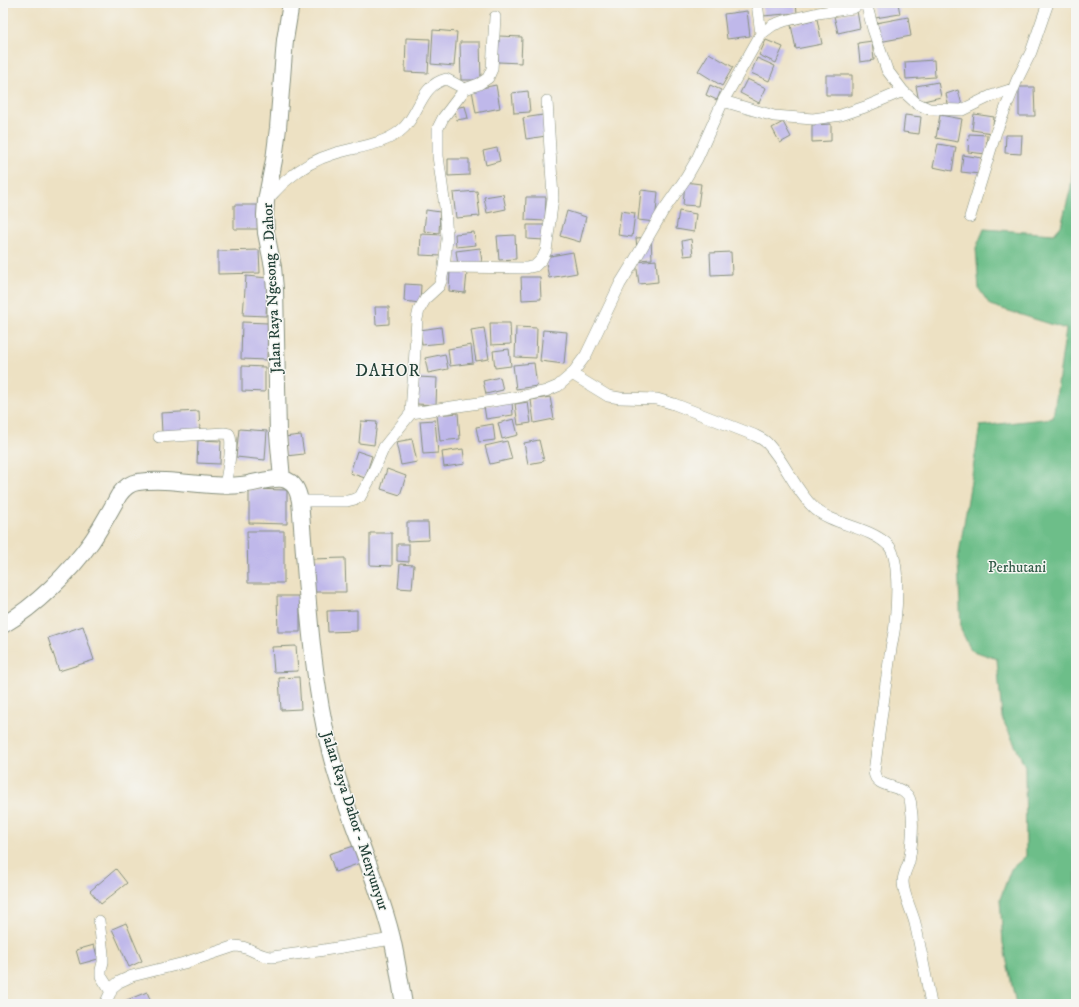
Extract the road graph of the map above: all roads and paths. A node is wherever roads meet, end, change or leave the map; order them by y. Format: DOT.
graph roads {
  1 [pos="291,3"];
  2 [pos="757,3"];
  3 [pos="861,3"];
  4 [pos="866,3"];
  5 [pos="1048,3"];
  6 [pos="495,17"];
  7 [pos="761,34"];
  8 [pos="465,89"];
  9 [pos="1013,89"];
  10 [pos="903,91"];
  11 [pos="547,101"];
  12 [pos="723,101"];
  13 [pos="266,201"];
  14 [pos="970,217"];
  15 [pos="444,267"];
  16 [pos="572,374"];
  17 [pos="411,413"];
  18 [pos="159,438"];
  19 [pos="282,479"];
  20 [pos="225,486"];
  21 [pos="300,502"];
  22 [pos="3,625"];
  23 [pos="99,921"];
  24 [pos="392,938"];
  25 [pos="111,992"];
  26 [pos="105,1004"];
  27 [pos="404,1004"];
  28 [pos="931,1004"];
  1 -- 13 [label="street, Jalan Raya Ngesong - Dahor"];
  2 -- 7 [label="street"];
  3 -- 7 [label="street"];
  4 -- 10 [label="street"];
  5 -- 9 [label="street"];
  6 -- 8 [label="street"];
  7 -- 12 [label="street"];
  8 -- 13 [label="street"];
  8 -- 15 [label="street"];
  9 -- 10 [label="street"];
  9 -- 14 [label="street"];
  10 -- 12 [label="street"];
  11 -- 15 [label="street"];
  12 -- 16 [label="street"];
  13 -- 19 [label="street, Jalan Raya Ngesong - Dahor"];
  15 -- 17 [label="street"];
  16 -- 17 [label="street"];
  16 -- 28 [label="street"];
  17 -- 21 [label="street"];
  18 -- 20 [label="street"];
  19 -- 20 [label="street"];
  19 -- 21 [label="street, Jalan Raya Dahor - Menyunyur"];
  20 -- 22 [label="street"];
  21 -- 24 [label="street, Jalan Raya Dahor - Menyunyur"];
  23 -- 25 [label="street"];
  24 -- 25 [label="street"];
  24 -- 27 [label="street, Jalan Raya Dahor - Menyunyur"];
  25 -- 26 [label="street"];
}
